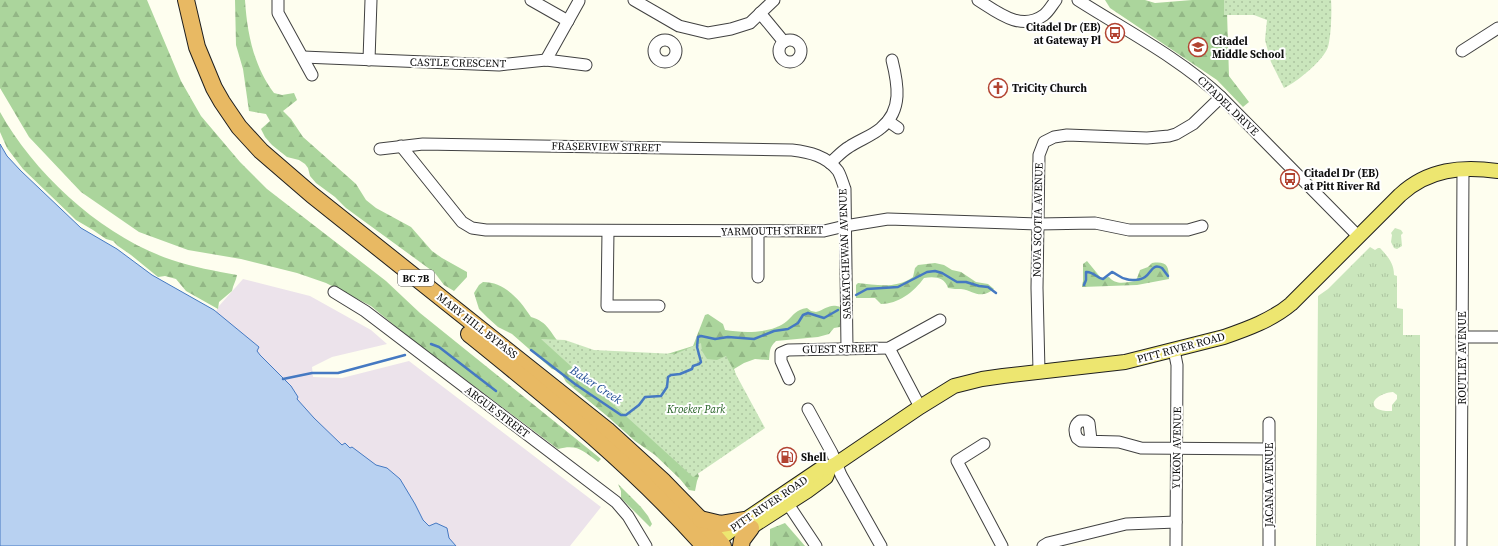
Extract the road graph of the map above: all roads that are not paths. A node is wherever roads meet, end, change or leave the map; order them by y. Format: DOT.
graph roads {
  1 [pos="176,0"];
  2 [pos="186,0"];
  3 [pos="278,0"];
  4 [pos="371,0"];
  5 [pos="532,0"];
  6 [pos="634,0"];
  7 [pos="774,0"];
  8 [pos="978,0"];
  9 [pos="1056,0"];
  10 [pos="1078,0"];
  11 [pos="579,1"];
  12 [pos="760,14"];
  13 [pos="568,21"];
  14 [pos="679,26"];
  15 [pos="1498,28"];
  16 [pos="669,40"];
  17 [pos="784,42"];
  18 [pos="1462,51"];
  19 [pos="303,57"];
  20 [pos="369,60"];
  21 [pos="546,60"];
  22 [pos="892,60"];
  23 [pos="586,65"];
  24 [pos="312,75"];
  25 [pos="1221,97"];
  26 [pos="888,121"];
  27 [pos="898,128"];
  28 [pos="401,146"];
  29 [pos="380,149"];
  30 [pos="830,163"];
  31 [pos="1463,170"];
  32 [pos="1498,171"];
  33 [pos="1038,224"];
  34 [pos="845,226"];
  35 [pos="1202,226"];
  36 [pos="608,231"];
  37 [pos="758,232"];
  38 [pos="1359,237"];
  39 [pos="758,277"];
  40 [pos="334,292"];
  41 [pos="659,306"];
  42 [pos="940,320"];
  43 [pos="1462,337"];
  44 [pos="1498,337"];
  45 [pos="889,348"];
  46 [pos="847,349"];
  47 [pos="1174,350"];
  48 [pos="1039,371"];
  49 [pos="789,379"];
  50 [pos="920,407"];
  51 [pos="808,409"];
  52 [pos="1270,423"];
  53 [pos="1092,440"];
  54 [pos="984,444"];
  55 [pos="1177,448"];
  56 [pos="1270,449"];
  57 [pos="833,466"];
  58 [pos="788,498"];
  59 [pos="700,519"];
  60 [pos="1176,522"];
  61 [pos="748,524"];
  62 [pos="716,545"];
  63 [pos="646,546"];
  64 [pos="741,546"];
  65 [pos="816,546"];
  66 [pos="881,546"];
  67 [pos="1002,546"];
  68 [pos="1043,546"];
  69 [pos="1176,546"];
  70 [pos="1269,546"];
  71 [pos="1461,546"];
  1 -- 62 [label="highway, MARY HILL BYPASS / BC 7B"];
  2 -- 59 [label="highway, MARY HILL BYPASS / BC 7B"];
  3 -- 19 [label="street"];
  4 -- 20 [label="street"];
  5 -- 13 [label="street"];
  6 -- 14 [label="street"];
  7 -- 12 [label="street"];
  8 -- 9 [label="street"];
  10 -- 25 [label="street, CITADEL DRIVE"];
  11 -- 13 [label="street"];
  12 -- 14 [label="street"];
  12 -- 17 [label="street"];
  13 -- 21 [label="street"];
  14 -- 16 [label="street"];
  15 -- 18 [label="street"];
  19 -- 20 [label="street, CASTLE CRESCENT"];
  19 -- 24 [label="street"];
  20 -- 21 [label="street, CASTLE CRESCENT"];
  21 -- 23 [label="street, CASTLE CRESCENT"];
  22 -- 26 [label="street"];
  25 -- 33 [label="street, NOVA SCOTIA AVENUE"];
  25 -- 38 [label="street, CITADEL DRIVE"];
  26 -- 27 [label="street"];
  26 -- 30 [label="street"];
  28 -- 29 [label="street, FRASERVIEW STREET"];
  28 -- 30 [label="street, FRASERVIEW STREET"];
  28 -- 36 [label="street, YARMOUTH STREET"];
  30 -- 34 [label="street, SASKATCHEWAN AVENUE"];
  31 -- 32 [label="main road, PITT RIVER ROAD"];
  31 -- 38 [label="main road, PITT RIVER ROAD"];
  31 -- 43 [label="street, ROUTLEY AVENUE"];
  33 -- 34 [label="street, YARMOUTH STREET"];
  33 -- 35 [label="street, YARMOUTH STREET"];
  33 -- 48 [label="street, NOVA SCOTIA AVENUE"];
  34 -- 37 [label="street, YARMOUTH STREET"];
  34 -- 46 [label="street, SASKATCHEWAN AVENUE"];
  36 -- 37 [label="street, YARMOUTH STREET"];
  36 -- 41 [label="street"];
  37 -- 39 [label="street"];
  38 -- 47 [label="main road, PITT RIVER ROAD"];
  40 -- 63 [label="street, ARGUE STREET"];
  42 -- 45 [label="street, GUEST STREET"];
  43 -- 44 [label="street"];
  43 -- 71 [label="street, ROUTLEY AVENUE"];
  45 -- 46 [label="street, GUEST STREET"];
  45 -- 50 [label="street"];
  46 -- 49 [label="street, GUEST STREET"];
  47 -- 48 [label="main road, PITT RIVER ROAD"];
  47 -- 55 [label="street, YUKON AVENUE"];
  48 -- 50 [label="main road, PITT RIVER ROAD"];
  50 -- 57 [label="main road, PITT RIVER ROAD"];
  51 -- 57 [label="street"];
  52 -- 56 [label="street, JACANA AVENUE"];
  53 -- 55 [label="street"];
  54 -- 67 [label="street"];
  55 -- 56 [label="street"];
  55 -- 60 [label="street, YUKON AVENUE"];
  56 -- 70 [label="street, JACANA AVENUE"];
  57 -- 58 [label="main road, PITT RIVER ROAD"];
  57 -- 66 [label="street"];
  58 -- 61 [label="main road, PITT RIVER ROAD"];
  58 -- 65 [label="street"];
  59 -- 61 [label="highway"];
  59 -- 62 [label="highway, MARY HILL BYPASS / BC 7B"];
  60 -- 68 [label="street"];
  60 -- 69 [label="street, YUKON AVENUE"];
  61 -- 62 [label="main road, PITT RIVER ROAD"];
  61 -- 64 [label="highway"];
}
